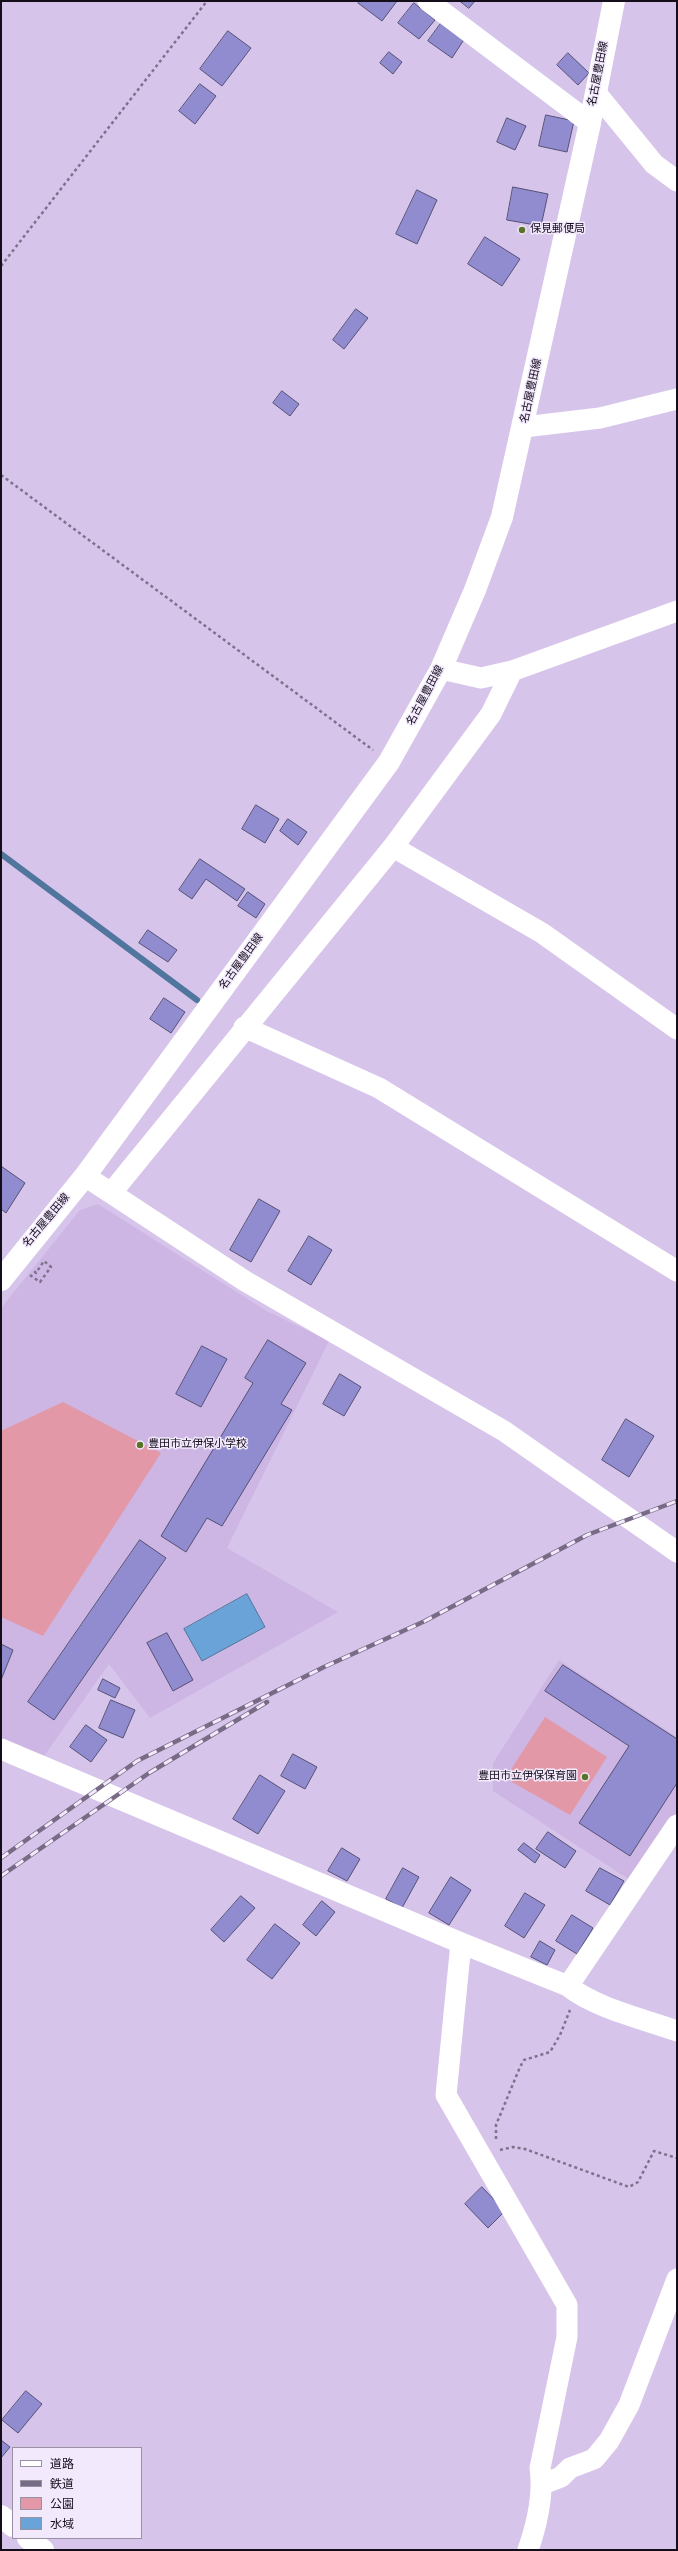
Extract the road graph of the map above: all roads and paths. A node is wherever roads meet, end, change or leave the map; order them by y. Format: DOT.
graph roads {
  1 [pos="207,1"];
  2 [pos="428,1"];
  3 [pos="614,1"];
  4 [pos="596,93"];
  5 [pos="590,123"];
  6 [pos="677,181"];
  7 [pos="1,266"];
  8 [pos="677,399"];
  9 [pos="524,428"];
  10 [pos="1,475"];
  11 [pos="677,611"];
  12 [pos="441,669"];
  13 [pos="512,671"];
  14 [pos="390,762"];
  15 [pos="393,847"];
  16 [pos="244,1027"];
  17 [pos="677,1029"];
  18 [pos="85,1176"];
  19 [pos="112,1192"];
  20 [pos="677,1271"];
  21 [pos="1,1280"];
  22 [pos="677,1552"];
  23 [pos="1,1748"];
  24 [pos="677,1825"];
  25 [pos="461,1943"];
  26 [pos="572,1989"];
  27 [pos="677,2031"];
  28 [pos="501,2148"];
  29 [pos="677,2158"];
  30 [pos="487,2165"];
  31 [pos="677,2278"];
  32 [pos="543,2484"];
  33 [pos="1,2516"];
  34 [pos="12,2525"];
  35 [pos="29,2539"];
  36 [pos="43,2550"];
  37 [pos="528,2550"];
  1 -- 7 [label="path"];
  2 -- 5 [label="street"];
  3 -- 4 [label="main road, 名古屋豊田線"];
  4 -- 5 [label="main road, 名古屋豊田線"];
  4 -- 6 [label="street"];
  5 -- 9 [label="main road, 名古屋豊田線"];
  8 -- 9 [label="street"];
  9 -- 12 [label="main road, 名古屋豊田線"];
  10 -- 14 [label="path"];
  11 -- 13 [label="street"];
  12 -- 13 [label="street"];
  12 -- 14 [label="main road, 名古屋豊田線"];
  13 -- 15 [label="street"];
  14 -- 18 [label="main road, 名古屋豊田線"];
  15 -- 16 [label="street"];
  15 -- 17 [label="street"];
  16 -- 19 [label="street"];
  16 -- 20 [label="street"];
  18 -- 19 [label="street"];
  18 -- 21 [label="main road, 名古屋豊田線"];
  19 -- 22 [label="street"];
  23 -- 25 [label="street"];
  24 -- 26 [label="street"];
  25 -- 26 [label="street"];
  25 -- 30 [label="street"];
  26 -- 27 [label="street"];
  26 -- 28 [label="path"];
  28 -- 29 [label="path"];
  28 -- 30 [label="path"];
  30 -- 32 [label="street"];
  31 -- 32 [label="street"];
  32 -- 37 [label="street"];
  33 -- 34 [label="main road"];
  35 -- 36 [label="main road"];
}
